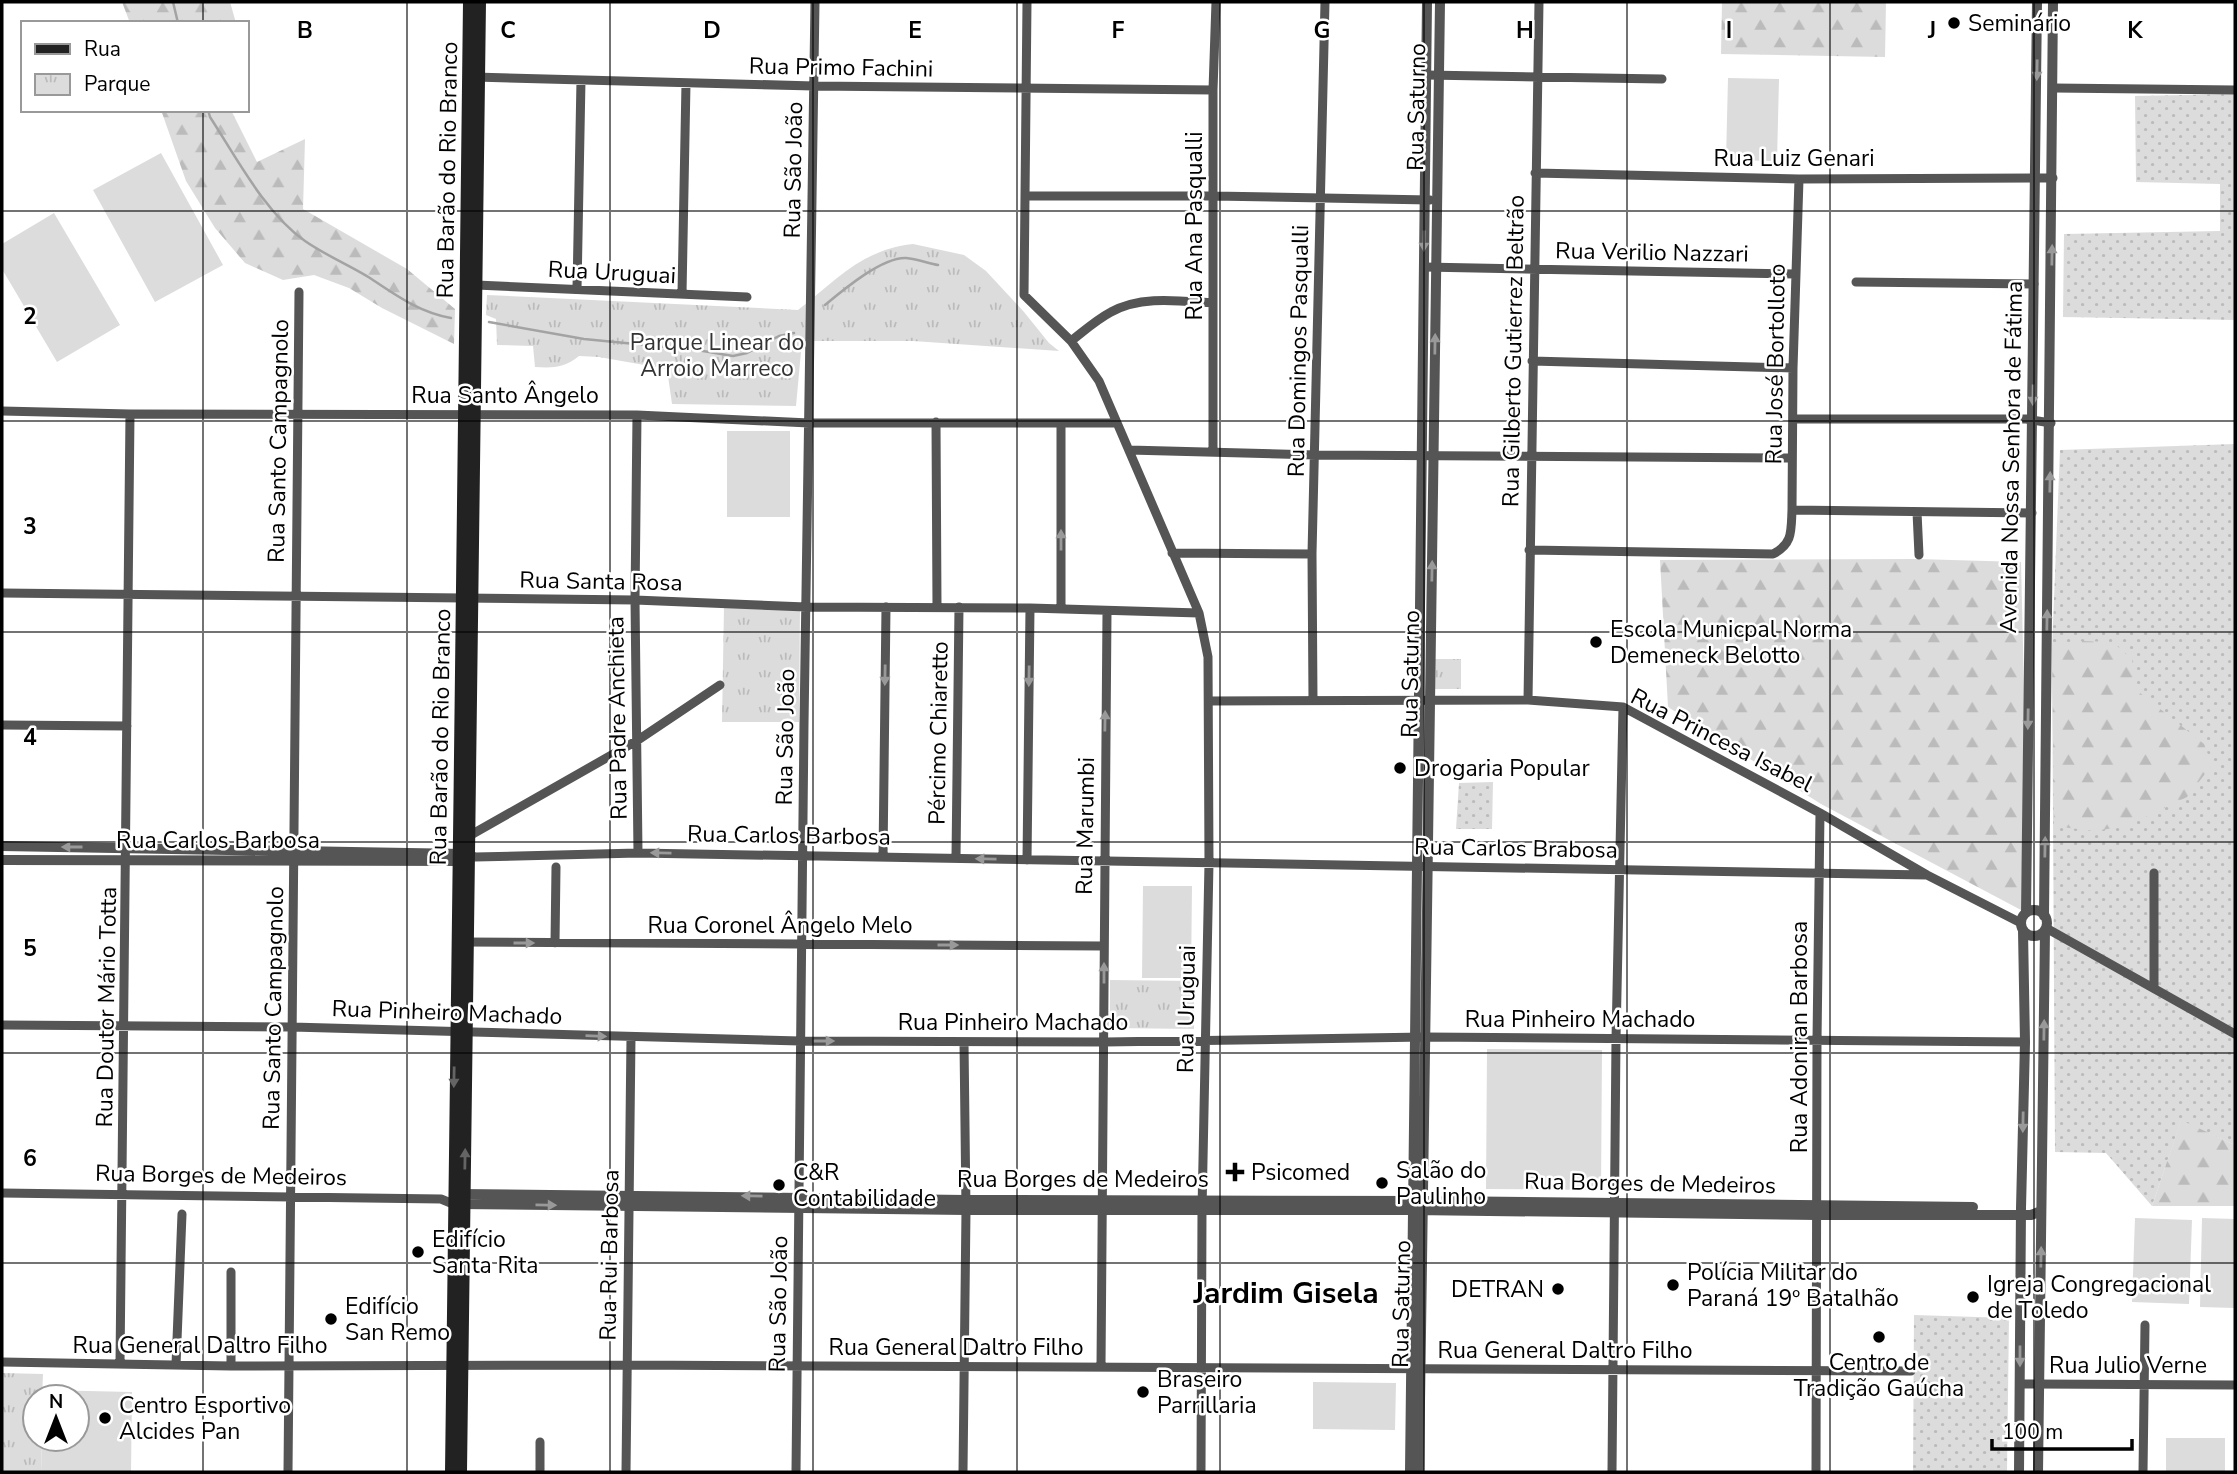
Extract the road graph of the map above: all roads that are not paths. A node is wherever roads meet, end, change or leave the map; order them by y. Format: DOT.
graph roads {
  1 [pos="469,2"];
  2 [pos="480,2"];
  3 [pos="816,2"];
  4 [pos="1027,2"];
  5 [pos="1216,2"];
  6 [pos="1325,2"];
  7 [pos="1427,2"];
  8 [pos="1440,2"];
  9 [pos="1539,2"];
  10 [pos="2037,2"];
  11 [pos="2053,2"];
  12 [pos="1432,75"];
  13 [pos="474,77"];
  14 [pos="1537,77"];
  15 [pos="1662,79"];
  16 [pos="581,80"];
  17 [pos="686,83"];
  18 [pos="814,86"];
  19 [pos="2053,88"];
  20 [pos="1026,89"];
  21 [pos="1213,90"];
  22 [pos="2235,90"];
  23 [pos="1535,173"];
  24 [pos="2036,178"];
  25 [pos="2053,178"];
  26 [pos="1799,179"];
  27 [pos="1025,196"];
  28 [pos="1213,196"];
  29 [pos="1321,198"];
  30 [pos="1430,200"];
  31 [pos="1430,267"];
  32 [pos="1534,270"];
  33 [pos="1796,274"];
  34 [pos="1856,282"];
  35 [pos="2034,284"];
  36 [pos="475,285"];
  37 [pos="2051,285"];
  38 [pos="577,289"];
  39 [pos="299,292"];
  40 [pos="682,295"];
  41 [pos="747,297"];
  42 [pos="1213,303"];
  43 [pos="1071,341"];
  44 [pos="470,352"];
  45 [pos="1532,361"];
  46 [pos="1793,368"];
  47 [pos="2,409"];
  48 [pos="130,414"];
  49 [pos="298,414"];
  50 [pos="469,414"];
  51 [pos="637,415"];
  52 [pos="1793,419"];
  53 [pos="2033,420"];
  54 [pos="809,422"];
  55 [pos="936,422"];
  56 [pos="2050,422"];
  57 [pos="1061,423"];
  58 [pos="1117,423"];
  59 [pos="1129,450"];
  60 [pos="1213,451"];
  61 [pos="1316,455"];
  62 [pos="1531,455"];
  63 [pos="1428,457"];
  64 [pos="1792,458"];
  65 [pos="1792,510"];
  66 [pos="1917,512"];
  67 [pos="2032,513"];
  68 [pos="1529,550"];
  69 [pos="1172,553"];
  70 [pos="1312,554"];
  71 [pos="1919,555"];
  72 [pos="2,593"];
  73 [pos="128,594"];
  74 [pos="296,596"];
  75 [pos="468,598"];
  76 [pos="635,600"];
  77 [pos="807,607"];
  78 [pos="886,607"];
  79 [pos="937,607"];
  80 [pos="959,607"];
  81 [pos="1030,608"];
  82 [pos="1060,609"];
  83 [pos="1107,612"];
  84 [pos="1199,613"];
  85 [pos="720,685"];
  86 [pos="1425,700"];
  87 [pos="1209,701"];
  88 [pos="1313,701"];
  89 [pos="1528,701"];
  90 [pos="1623,707"];
  91 [pos="2,725"];
  92 [pos="127,726"];
  93 [pos="638,740"];
  94 [pos="465,796"];
  95 [pos="1820,813"];
  96 [pos="469,836"];
  97 [pos="2,846"];
  98 [pos="127,847"];
  99 [pos="638,853"];
  100 [pos="215,855"];
  101 [pos="803,856"];
  102 [pos="294,857"];
  103 [pos="466,857"];
  104 [pos="883,857"];
  105 [pos="956,858"];
  106 [pos="2,860"];
  107 [pos="127,860"];
  108 [pos="1027,860"];
  109 [pos="1104,861"];
  110 [pos="1209,863"];
  111 [pos="1422,866"];
  112 [pos="556,867"];
  113 [pos="1621,869"];
  114 [pos="1820,871"];
  115 [pos="2154,873"];
  116 [pos="1927,874"];
  117 [pos="2023,922"];
  118 [pos="2045,924"];
  119 [pos="462,942"];
  120 [pos="555,943"];
  121 [pos="802,944"];
  122 [pos="1104,946"];
  123 [pos="2154,988"];
  124 [pos="2,1025"];
  125 [pos="124,1026"];
  126 [pos="292,1027"];
  127 [pos="461,1030"];
  128 [pos="2235,1034"];
  129 [pos="631,1037"];
  130 [pos="1420,1037"];
  131 [pos="1616,1039"];
  132 [pos="1205,1040"];
  133 [pos="1817,1040"];
  134 [pos="800,1041"];
  135 [pos="964,1042"];
  136 [pos="1105,1042"];
  137 [pos="2025,1042"];
  138 [pos="2,1193"];
  139 [pos="123,1195"];
  140 [pos="290,1197"];
  141 [pos="455,1199"];
  142 [pos="629,1200"];
  143 [pos="799,1201"];
  144 [pos="1103,1204"];
  145 [pos="966,1205"];
  146 [pos="1202,1205"];
  147 [pos="1418,1205"];
  148 [pos="1615,1207"];
  149 [pos="1817,1211"];
  150 [pos="2021,1211"];
  151 [pos="2041,1211"];
  152 [pos="182,1214"];
  153 [pos="231,1272"];
  154 [pos="2145,1325"];
  155 [pos="2,1362"];
  156 [pos="120,1364"];
  157 [pos="176,1365"];
  158 [pos="290,1365"];
  159 [pos="457,1365"];
  160 [pos="627,1365"];
  161 [pos="797,1365"];
  162 [pos="231,1366"];
  163 [pos="964,1366"];
  164 [pos="1101,1366"];
  165 [pos="1202,1367"];
  166 [pos="1417,1368"];
  167 [pos="1613,1369"];
  168 [pos="1817,1371"];
  169 [pos="1911,1371"];
  170 [pos="2020,1384"];
  171 [pos="2039,1384"];
  172 [pos="2144,1385"];
  173 [pos="2235,1385"];
  174 [pos="540,1442"];
  175 [pos="288,1472"];
  176 [pos="451,1472"];
  177 [pos="461,1472"];
  178 [pos="540,1472"];
  179 [pos="625,1472"];
  180 [pos="796,1472"];
  181 [pos="963,1472"];
  182 [pos="1201,1472"];
  183 [pos="1410,1472"];
  184 [pos="1419,1472"];
  185 [pos="1612,1472"];
  186 [pos="1816,1472"];
  187 [pos="2020,1472"];
  188 [pos="2038,1472"];
  189 [pos="2143,1472"];
  1 -- 13 [label="main road, Rua Barão do Rio Branco"];
  2 -- 13 [label="main road, Rua Barão do Rio Branco"];
  3 -- 18 [label="street, Rua São João"];
  4 -- 20 [label="street"];
  5 -- 21 [label="street, Rua Ana Pasqualli"];
  6 -- 29 [label="street, Rua Domingos Pasqualli"];
  7 -- 12 [label="street, Rua Saturno"];
  8 -- 12 [label="street, Rua Saturno"];
  9 -- 14 [label="street, Rua Gilberto Gutierrez Beltrão"];
  10 -- 24 [label="street, Avenida Nossa Senhora de Fátima, one-way"];
  11 -- 19 [label="street, Avenida Nossa Senhora de Fátima"];
  12 -- 14 [label="street"];
  12 -- 30 [label="street, Rua Saturno"];
  13 -- 16 [label="street, Rua Primo Fachini"];
  13 -- 36 [label="main road, Rua Barão do Rio Branco"];
  13 -- 44 [label="main road, Rua Barão do Rio Branco"];
  14 -- 15 [label="street"];
  14 -- 23 [label="street, Rua Gilberto Gutierrez Beltrão"];
  16 -- 17 [label="street, Rua Primo Fachini"];
  16 -- 38 [label="street"];
  17 -- 18 [label="street, Rua Primo Fachini"];
  17 -- 40 [label="street"];
  18 -- 20 [label="street, Rua Primo Fachini"];
  18 -- 54 [label="street, Rua São João"];
  19 -- 22 [label="street"];
  19 -- 25 [label="street, Avenida Nossa Senhora de Fátima"];
  20 -- 21 [label="street, Rua Primo Fachini"];
  20 -- 27 [label="street"];
  21 -- 28 [label="street, Rua Ana Pasqualli"];
  23 -- 26 [label="street, Rua Luiz Genari"];
  23 -- 32 [label="street, Rua Gilberto Gutierrez Beltrão"];
  24 -- 25 [label="street, Rua Luiz Genari"];
  24 -- 26 [label="street, Rua Luiz Genari"];
  24 -- 35 [label="street, Avenida Nossa Senhora de Fátima"];
  37 -- 25 [label="street, Avenida Nossa Senhora de Fátima, one-way"];
  26 -- 33 [label="street, Rua José Bortolloto"];
  27 -- 28 [label="street"];
  27 -- 43 [label="street, Rua Uruguai"];
  28 -- 29 [label="street"];
  28 -- 42 [label="street, Rua Ana Pasqualli"];
  29 -- 30 [label="street"];
  29 -- 61 [label="street, Rua Domingos Pasqualli"];
  30 -- 31 [label="street, Rua Saturno"];
  31 -- 32 [label="street, Rua Verilio Nazzari"];
  31 -- 63 [label="street, Rua Saturno"];
  32 -- 33 [label="street, Rua Verilio Nazzari"];
  32 -- 45 [label="street, Rua Gilberto Gutierrez Beltrão"];
  33 -- 46 [label="street, Rua José Bortolloto"];
  34 -- 35 [label="street"];
  35 -- 37 [label="street"];
  35 -- 53 [label="street, Avenida Nossa Senhora de Fátima, one-way"];
  36 -- 38 [label="street, Rua Uruguai"];
  36 -- 44 [label="main road, Rua Barão do Rio Branco"];
  37 -- 56 [label="street, Avenida Nossa Senhora de Fátima"];
  38 -- 40 [label="street, Rua Uruguai"];
  39 -- 49 [label="street, Rua Santo Campagnolo"];
  40 -- 41 [label="street, Rua Uruguai"];
  42 -- 43 [label="street"];
  42 -- 60 [label="street, Rua Ana Pasqualli"];
  43 -- 58 [label="street, Rua Uruguai"];
  44 -- 50 [label="main road, Rua Barão do Rio Branco"];
  45 -- 46 [label="street"];
  45 -- 62 [label="street, Rua Gilberto Gutierrez Beltrão"];
  46 -- 52 [label="street, Rua José Bortolloto"];
  47 -- 48 [label="street, Rua Santo Ângelo"];
  48 -- 49 [label="street, Rua Santo Ângelo"];
  48 -- 73 [label="street"];
  49 -- 50 [label="street, Rua Santo Ângelo"];
  49 -- 74 [label="street, Rua Santo Campagnolo"];
  50 -- 51 [label="street, Rua Santo Ângelo"];
  50 -- 75 [label="main road, Rua Barão do Rio Branco"];
  51 -- 54 [label="street, Rua Santo Ângelo"];
  51 -- 76 [label="street, Rua Padre Anchieta"];
  52 -- 53 [label="street"];
  52 -- 64 [label="street, Rua José Bortolloto"];
  53 -- 56 [label="street"];
  53 -- 67 [label="street, Avenida Nossa Senhora de Fátima"];
  54 -- 55 [label="street, Rua Santo Ângelo"];
  54 -- 77 [label="street, Rua São João"];
  55 -- 57 [label="street, Rua Santo Ângelo"];
  55 -- 79 [label="street"];
  118 -- 56 [label="street, Avenida Nossa Senhora de Fátima, one-way"];
  57 -- 58 [label="street, Rua Santo Ângelo"];
  82 -- 57 [label="street, one-way"];
  58 -- 59 [label="street, Rua Uruguai"];
  59 -- 60 [label="street"];
  59 -- 69 [label="street, Rua Uruguai"];
  60 -- 61 [label="street"];
  61 -- 63 [label="street"];
  61 -- 70 [label="street, Rua Domingos Pasqualli"];
  62 -- 63 [label="street"];
  62 -- 64 [label="street"];
  62 -- 68 [label="street, Rua Gilberto Gutierrez Beltrão"];
  63 -- 86 [label="street, Rua Saturno"];
  64 -- 65 [label="street, Rua José Bortolloto"];
  65 -- 66 [label="street"];
  65 -- 68 [label="street, Rua José Bortolloto"];
  66 -- 67 [label="street"];
  66 -- 71 [label="street"];
  67 -- 117 [label="street, Avenida Nossa Senhora de Fátima, one-way"];
  68 -- 89 [label="street, Rua Gilberto Gutierrez Beltrão"];
  69 -- 70 [label="street"];
  69 -- 84 [label="street, Rua Uruguai"];
  70 -- 88 [label="street, Rua Domingos Pasqualli"];
  72 -- 73 [label="street, Rua Santa Rosa"];
  73 -- 74 [label="street, Rua Santa Rosa"];
  73 -- 92 [label="street"];
  74 -- 75 [label="street, Rua Santa Rosa"];
  74 -- 102 [label="street, Rua Santo Campagnolo"];
  75 -- 76 [label="street, Rua Santa Rosa"];
  75 -- 94 [label="main road, Rua Barão do Rio Branco"];
  76 -- 77 [label="street, Rua Santa Rosa"];
  76 -- 93 [label="street, Rua Padre Anchieta"];
  77 -- 78 [label="street, Rua Santa Rosa"];
  77 -- 101 [label="street, Rua São João"];
  78 -- 79 [label="street, Rua Santa Rosa"];
  78 -- 104 [label="street, one-way"];
  79 -- 80 [label="street, Rua Santa Rosa"];
  80 -- 81 [label="street, Rua Santa Rosa"];
  80 -- 105 [label="street, Pércimo Chiaretto"];
  81 -- 82 [label="street, Rua Santa Rosa"];
  81 -- 108 [label="street, one-way"];
  82 -- 83 [label="street, Rua Santa Rosa"];
  83 -- 84 [label="street, Rua Santa Rosa"];
  109 -- 83 [label="street, Rua Marumbi, one-way"];
  84 -- 87 [label="street, Rua Uruguai"];
  85 -- 93 [label="street"];
  86 -- 88 [label="street, Rua Princesa Isabel"];
  86 -- 89 [label="street, Rua Princesa Isabel"];
  86 -- 111 [label="street, Rua Saturno"];
  87 -- 88 [label="street, Rua Princesa Isabel"];
  87 -- 110 [label="street, Rua Uruguai"];
  89 -- 90 [label="street, Rua Princesa Isabel"];
  90 -- 95 [label="street, Rua Princesa Isabel"];
  90 -- 113 [label="street"];
  91 -- 92 [label="street"];
  92 -- 98 [label="street"];
  93 -- 96 [label="street"];
  93 -- 99 [label="street, Rua Padre Anchieta"];
  94 -- 96 [label="main road, Rua Barão do Rio Branco"];
  94 -- 103 [label="main road, Rua Barão do Rio Branco"];
  95 -- 114 [label="street, Rua Adoniran Barbosa"];
  95 -- 116 [label="street, Rua Princesa Isabel"];
  96 -- 103 [label="main road, Rua Barão do Rio Branco"];
  98 -- 97 [label="street, Rua Carlos Barbosa, one-way"];
  98 -- 100 [label="street, Rua Carlos Barbosa"];
  98 -- 107 [label="street, Rua Doutor Mário Totta"];
  101 -- 99 [label="street, Rua Carlos Barbosa, one-way"];
  99 -- 103 [label="street, Rua Carlos Barbosa"];
  100 -- 102 [label="street, Rua Carlos Barbosa"];
  100 -- 107 [label="street, Rua Carlos Barbosa"];
  101 -- 104 [label="street, Rua Carlos Barbosa"];
  101 -- 121 [label="street, Rua São João"];
  102 -- 103 [label="street, Rua Carlos Barbosa"];
  102 -- 126 [label="street, Rua Santo Campagnolo"];
  103 -- 119 [label="main road, Rua Barão do Rio Branco"];
  104 -- 105 [label="street, Rua Carlos Barbosa"];
  108 -- 105 [label="street, Rua Carlos Barbosa, one-way"];
  106 -- 107 [label="street, Rua Carlos Barbosa"];
  107 -- 125 [label="street, Rua Doutor Mário Totta"];
  108 -- 109 [label="street, Rua Carlos Barbosa"];
  109 -- 110 [label="street, Rua Carlos Brabosa"];
  109 -- 122 [label="street, Rua Marumbi"];
  110 -- 111 [label="street, Rua Carlos Brabosa"];
  110 -- 132 [label="street, Rua Uruguai"];
  111 -- 113 [label="street, Rua Carlos Brabosa"];
  111 -- 130 [label="street, Rua Saturno"];
  112 -- 120 [label="street"];
  113 -- 114 [label="street, Rua Carlos Brabosa"];
  113 -- 131 [label="street"];
  114 -- 116 [label="street, Rua Carlos Brabosa"];
  114 -- 133 [label="street, Rua Adoniran Barbosa"];
  115 -- 123 [label="street"];
  116 -- 117 [label="street, Rua Princesa Isabel"];
  117 -- 118 [label="street"];
  117 -- 118 [label="street"];
  117 -- 137 [label="street, Avenida Nossa Senhora de Fátima"];
  118 -- 123 [label="street"];
  151 -- 118 [label="street, Avenida Nossa Senhora de Fátima, one-way"];
  119 -- 120 [label="street, Rua Coronel Ângelo Melo, one-way"];
  119 -- 127 [label="main road, Rua Barão do Rio Branco"];
  120 -- 121 [label="street, Rua Coronel Ângelo Melo"];
  121 -- 122 [label="street, Rua Coronel Ângelo Melo, one-way"];
  121 -- 134 [label="street, Rua São João"];
  136 -- 122 [label="street, Rua Marumbi, one-way"];
  123 -- 128 [label="street"];
  124 -- 125 [label="street, Rua Pinheiro Machado"];
  125 -- 126 [label="street, Rua Pinheiro Machado"];
  125 -- 139 [label="street, Rua Doutor Mário Totta"];
  126 -- 127 [label="street, Rua Pinheiro Machado"];
  126 -- 140 [label="street, Rua Santo Campagnolo"];
  127 -- 129 [label="street, Rua Pinheiro Machado, one-way"];
  127 -- 141 [label="main road, Rua Barão do Rio Branco"];
  129 -- 134 [label="street, Rua Pinheiro Machado"];
  129 -- 142 [label="street, Rua Rui Barbosa"];
  130 -- 131 [label="street, Rua Pinheiro Machado"];
  130 -- 132 [label="street, Rua Pinheiro Machado"];
  130 -- 147 [label="street, Rua Saturno"];
  131 -- 133 [label="street, Rua Pinheiro Machado"];
  131 -- 148 [label="street"];
  132 -- 136 [label="street, Rua Pinheiro Machado"];
  132 -- 146 [label="street, Rua Uruguai"];
  133 -- 137 [label="street, Rua Pinheiro Machado"];
  133 -- 149 [label="street, Rua Adoniran Barbosa"];
  134 -- 135 [label="street, Rua Pinheiro Machado, one-way"];
  134 -- 143 [label="street, Rua São João"];
  135 -- 136 [label="street, Rua Pinheiro Machado"];
  135 -- 145 [label="street"];
  136 -- 144 [label="street, Rua Marumbi"];
  137 -- 150 [label="street, Avenida Nossa Senhora de Fátima, one-way"];
  138 -- 139 [label="street, Rua Borges de Medeiros"];
  139 -- 140 [label="street, Rua Borges de Medeiros"];
  139 -- 156 [label="street, Rua Doutor Mário Totta"];
  140 -- 141 [label="street, Rua Borges de Medeiros"];
  140 -- 158 [label="street, Rua Santo Campagnolo"];
  141 -- 142 [label="street, Rua Borges de Medeiros"];
  141 -- 159 [label="main road, Rua Barão do Rio Branco"];
  142 -- 143 [label="street, Rua Borges de Medeiros"];
  142 -- 160 [label="street, Rua Rui Barbosa"];
  143 -- 145 [label="street, Rua Borges de Medeiros"];
  143 -- 161 [label="street, Rua São João"];
  144 -- 145 [label="street, Rua Borges de Medeiros"];
  144 -- 146 [label="street, Rua Borges de Medeiros"];
  144 -- 164 [label="street, Rua Marumbi"];
  145 -- 163 [label="street"];
  146 -- 147 [label="street, Rua Borges de Medeiros"];
  146 -- 165 [label="street, Rua Uruguai"];
  147 -- 148 [label="street, Rua Borges de Medeiros"];
  147 -- 166 [label="street, Rua Saturno"];
  148 -- 149 [label="street, Rua Borges de Medeiros"];
  148 -- 167 [label="street"];
  149 -- 150 [label="street, Rua Borges de Medeiros"];
  149 -- 168 [label="street, Rua Adoniran Barbosa"];
  150 -- 151 [label="street"];
  150 -- 170 [label="street, Avenida Nossa Senhora de Fátima, one-way"];
  171 -- 151 [label="street, Avenida Nossa Senhora de Fátima, one-way"];
  152 -- 157 [label="street"];
  153 -- 162 [label="street"];
  154 -- 172 [label="street"];
  155 -- 156 [label="street, Rua General Daltro Filho"];
  156 -- 157 [label="street, Rua General Daltro Filho"];
  157 -- 162 [label="street, Rua General Daltro Filho"];
  158 -- 159 [label="street, Rua General Daltro Filho"];
  158 -- 162 [label="street, Rua General Daltro Filho"];
  158 -- 175 [label="street, Rua Santo Campagnolo"];
  159 -- 160 [label="street, Rua General Daltro Filho"];
  159 -- 176 [label="main road, Rua Barão do Rio Branco"];
  159 -- 177 [label="main road, Rua Barão do Rio Branco"];
  160 -- 161 [label="street, Rua General Daltro Filho"];
  160 -- 179 [label="street, Rua Rui Barbosa"];
  161 -- 163 [label="street, Rua General Daltro Filho"];
  161 -- 180 [label="street, Rua São João"];
  163 -- 164 [label="street, Rua General Daltro Filho"];
  163 -- 181 [label="street"];
  164 -- 165 [label="street, Rua General Daltro Filho"];
  165 -- 166 [label="street, Rua General Daltro Filho"];
  165 -- 182 [label="street, Rua Uruguai"];
  166 -- 167 [label="street, Rua General Daltro Filho"];
  166 -- 183 [label="street, Rua Saturno"];
  166 -- 184 [label="street, Rua Saturno"];
  167 -- 168 [label="street, Rua General Daltro Filho"];
  167 -- 185 [label="street"];
  168 -- 169 [label="street, Rua General Daltro Filho"];
  168 -- 186 [label="street, Rua Adoniran Barbosa"];
  170 -- 171 [label="street, Rua Julio Verne"];
  170 -- 187 [label="street, Avenida Nossa Senhora de Fátima"];
  171 -- 172 [label="street, Rua Julio Verne"];
  171 -- 188 [label="street, Avenida Nossa Senhora de Fátima"];
  172 -- 173 [label="street, Rua Julio Verne"];
  172 -- 189 [label="street"];
  174 -- 178 [label="street"];
}
